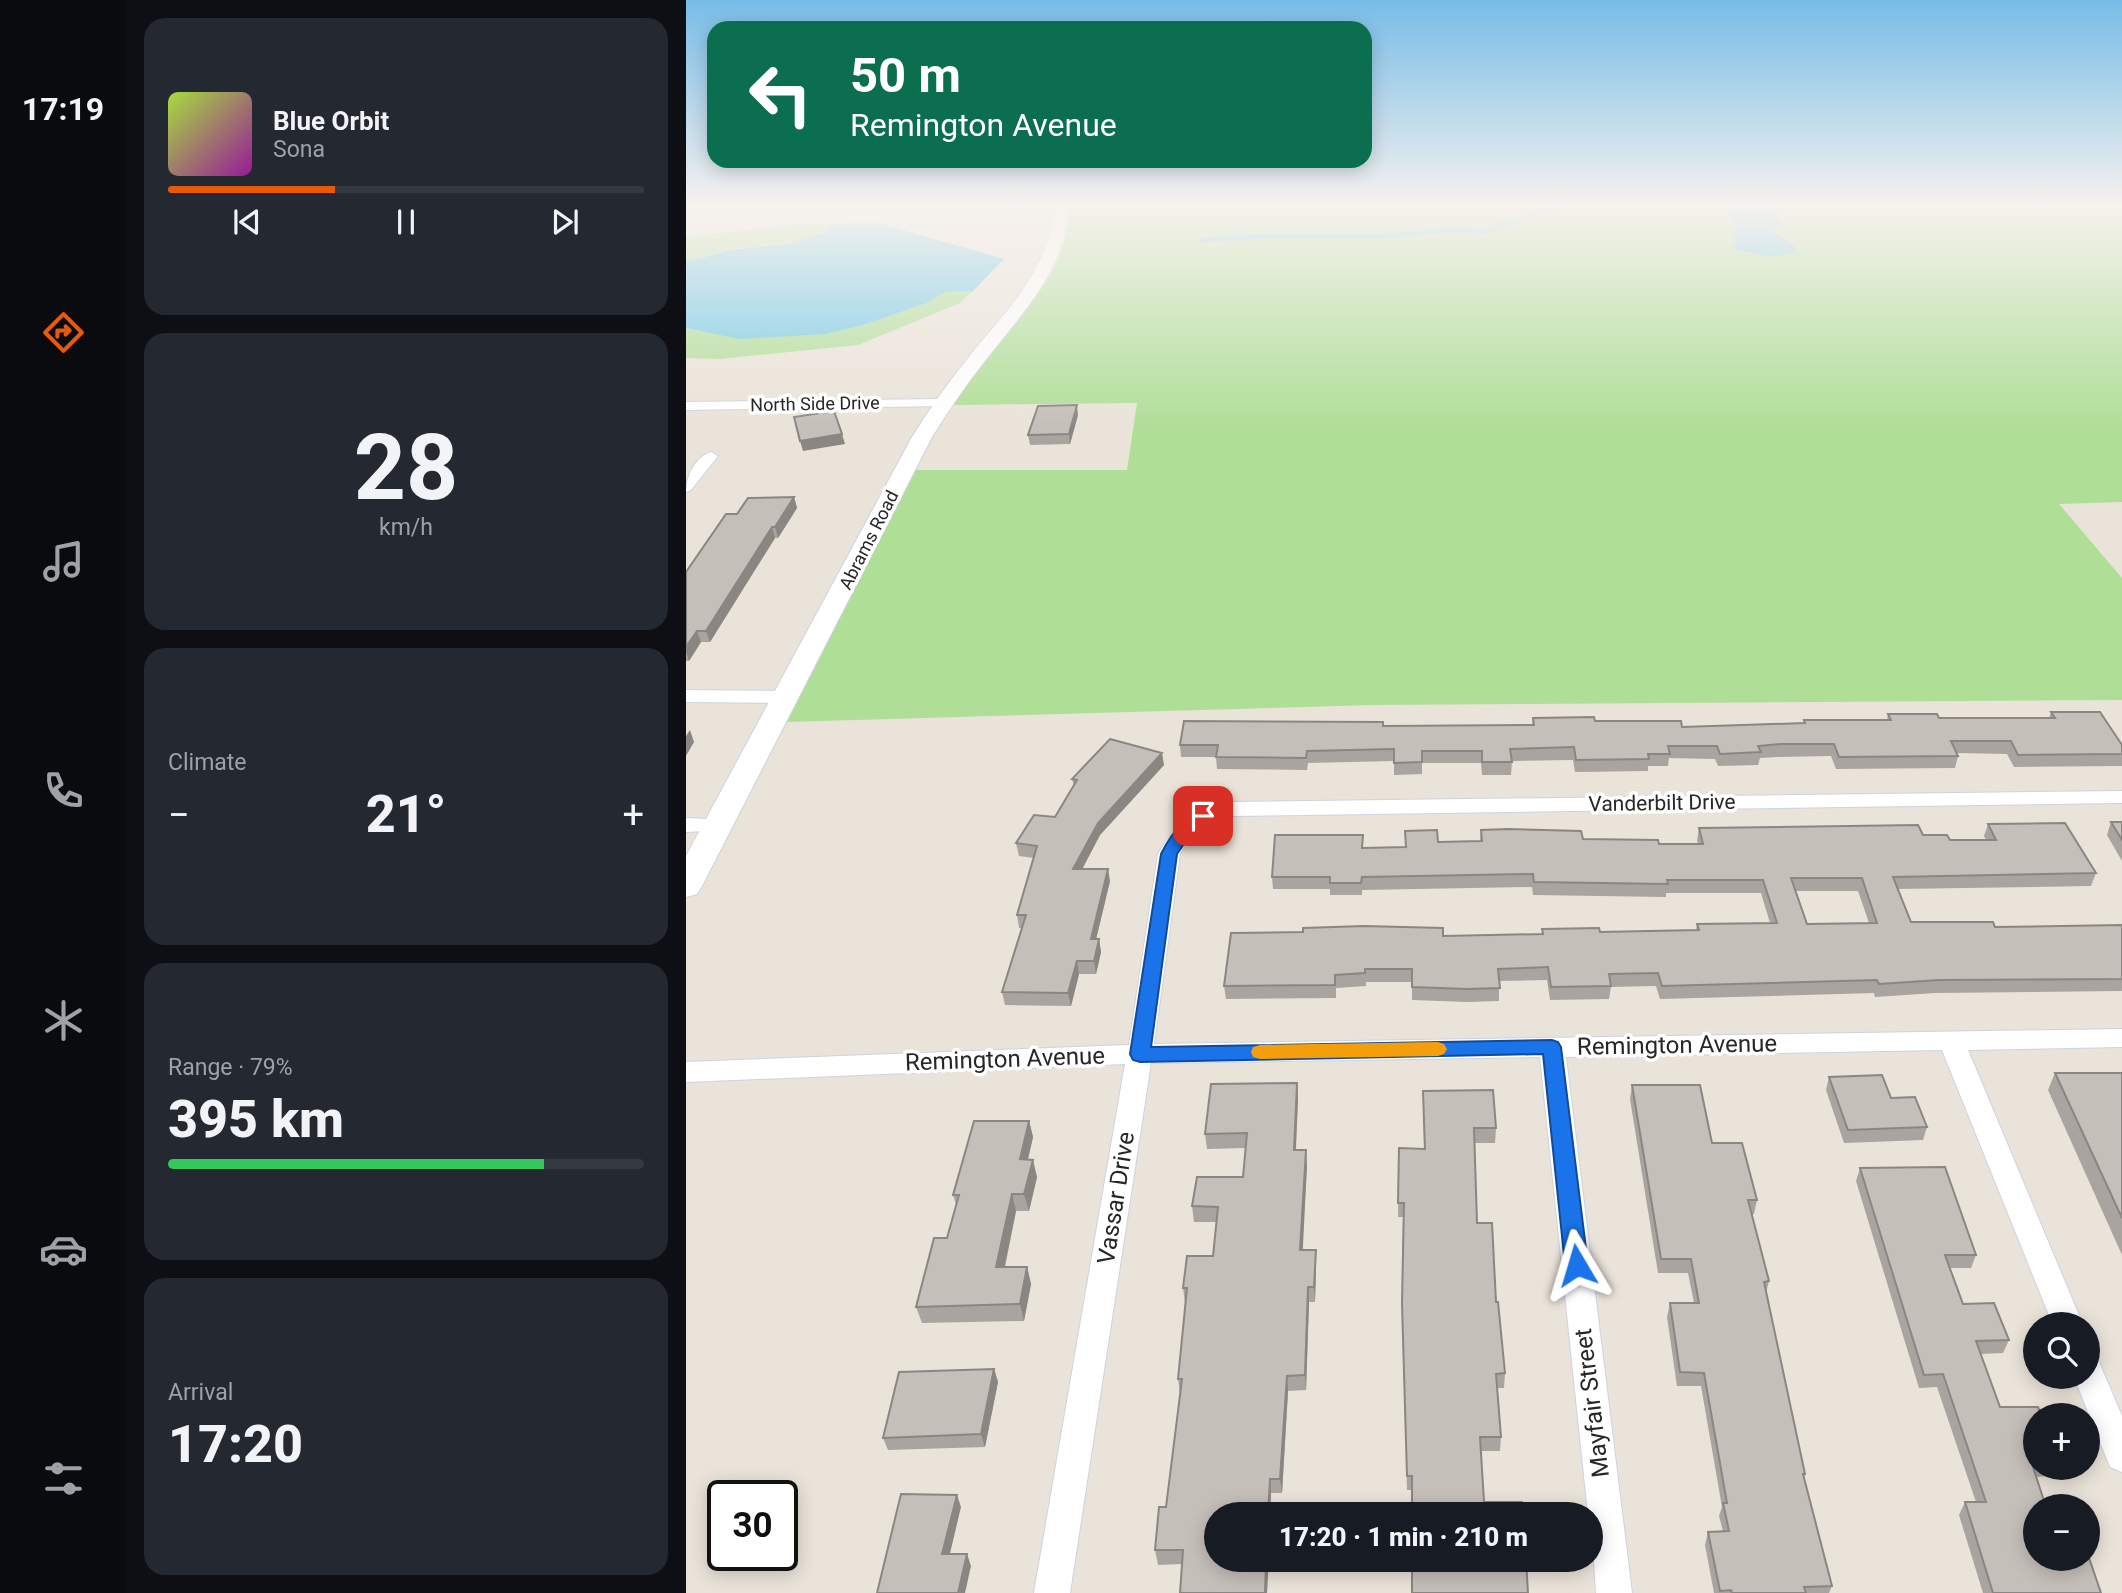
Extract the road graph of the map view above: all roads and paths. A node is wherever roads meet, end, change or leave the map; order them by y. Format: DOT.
graph roads {
  1 [pos="1041,279"];
  2 [pos="944,403"];
  3 [pos="686,406"];
  4 [pos="711,456"];
  5 [pos="686,487"];
  6 [pos="686,696"];
  7 [pos="786,697"];
  8 [pos="2122,797"];
  9 [pos="1203,816"];
  10 [pos="686,825"];
  11 [pos="718,825"];
  12 [pos="686,886"];
  13 [pos="2122,1038"];
  14 [pos="1951,1040"];
  15 [pos="1552,1047"];
  16 [pos="1140,1054"];
  17 [pos="686,1072"];
  18 [pos="2063,1312"];
  19 [pos="2095,1389"];
  20 [pos="2122,1455"];
  21 [pos="1052,1593"];
  22 [pos="1614,1593"];
  1 -- 2 [label="street, Abrams Road"];
  2 -- 3 [label="street, North Side Drive"];
  2 -- 7 [label="street, Abrams Road"];
  4 -- 5 [label="street"];
  6 -- 7 [label="street"];
  7 -- 11 [label="street, Abrams Road"];
  8 -- 9 [label="street, Vanderbilt Drive"];
  9 -- 16 [label="street, Vassar Drive"];
  10 -- 11 [label="street"];
  11 -- 12 [label="street, Abrams Road"];
  13 -- 14 [label="street, Remington Avenue"];
  14 -- 15 [label="street, Remington Avenue"];
  14 -- 18 [label="street"];
  15 -- 16 [label="street, Remington Avenue"];
  15 -- 22 [label="street, Mayfair Street"];
  16 -- 17 [label="street, Remington Avenue"];
  16 -- 21 [label="street, Vassar Drive"];
  19 -- 20 [label="street"];
}
